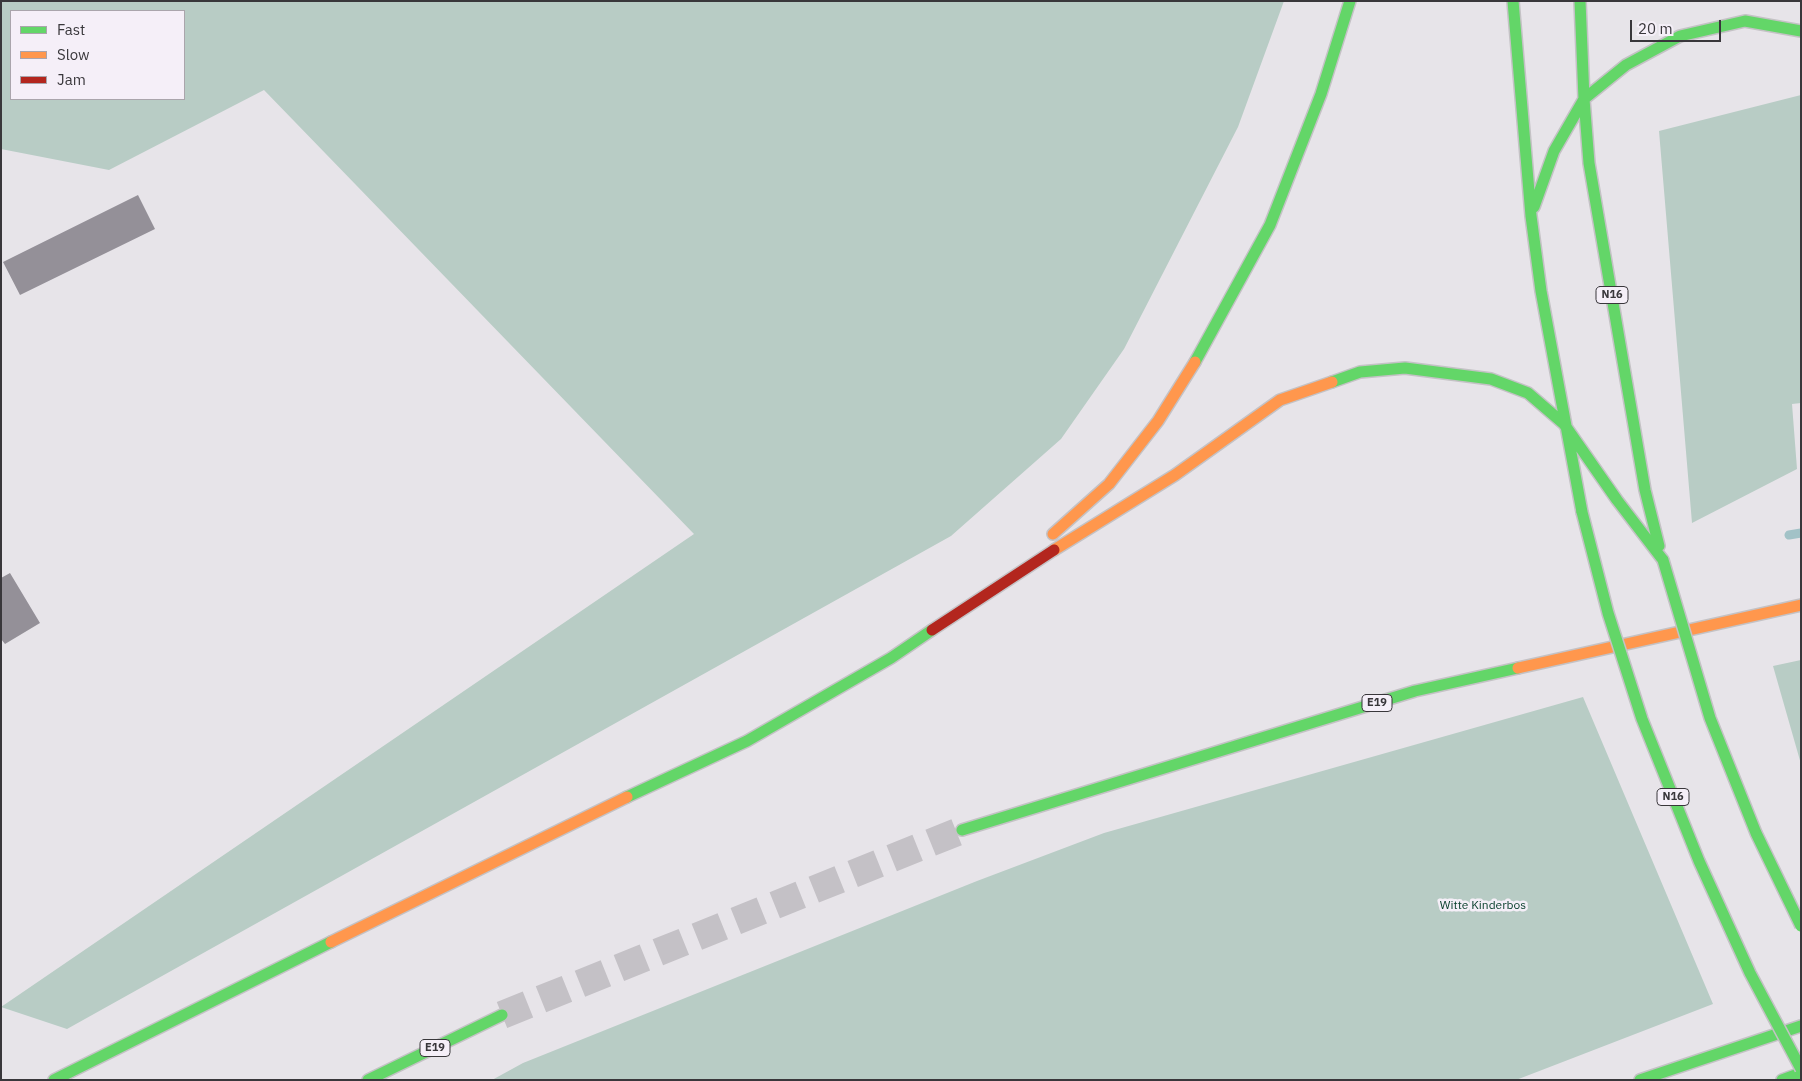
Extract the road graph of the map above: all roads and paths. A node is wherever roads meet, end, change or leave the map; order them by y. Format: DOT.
graph roads {
  1 [pos="1350,1"];
  2 [pos="1513,1"];
  3 [pos="1580,1"];
  4 [pos="1801,31"];
  5 [pos="1584,99"];
  6 [pos="1531,216"];
  7 [pos="1564,424"];
  8 [pos="1663,560"];
  9 [pos="993,589"];
  10 [pos="1801,605"];
  11 [pos="962,830"];
  12 [pos="1801,926"];
  13 [pos="502,1015"];
  14 [pos="1801,1026"];
  15 [pos="1801,1069"];
  16 [pos="1801,1073"];
  17 [pos="54,1080"];
  18 [pos="368,1080"];
  19 [pos="1640,1080"];
  20 [pos="1782,1080"];
  1 -- 9 [label="main road"];
  2 -- 6 [label="main road, N16"];
  3 -- 5 [label="main road, N16"];
  4 -- 5 [label="main road"];
  5 -- 6 [label="main road"];
  5 -- 8 [label="main road, N16"];
  6 -- 7 [label="main road, N16"];
  7 -- 8 [label="main road"];
  7 -- 9 [label="main road"];
  7 -- 15 [label="main road, N16, bridge"];
  8 -- 12 [label="main road, N16, bridge"];
  9 -- 17 [label="main road"];
  10 -- 11 [label="main road, E19"];
  13 -- 18 [label="main road, E19"];
  14 -- 19 [label="main road"];
  16 -- 20 [label="main road"];
}
